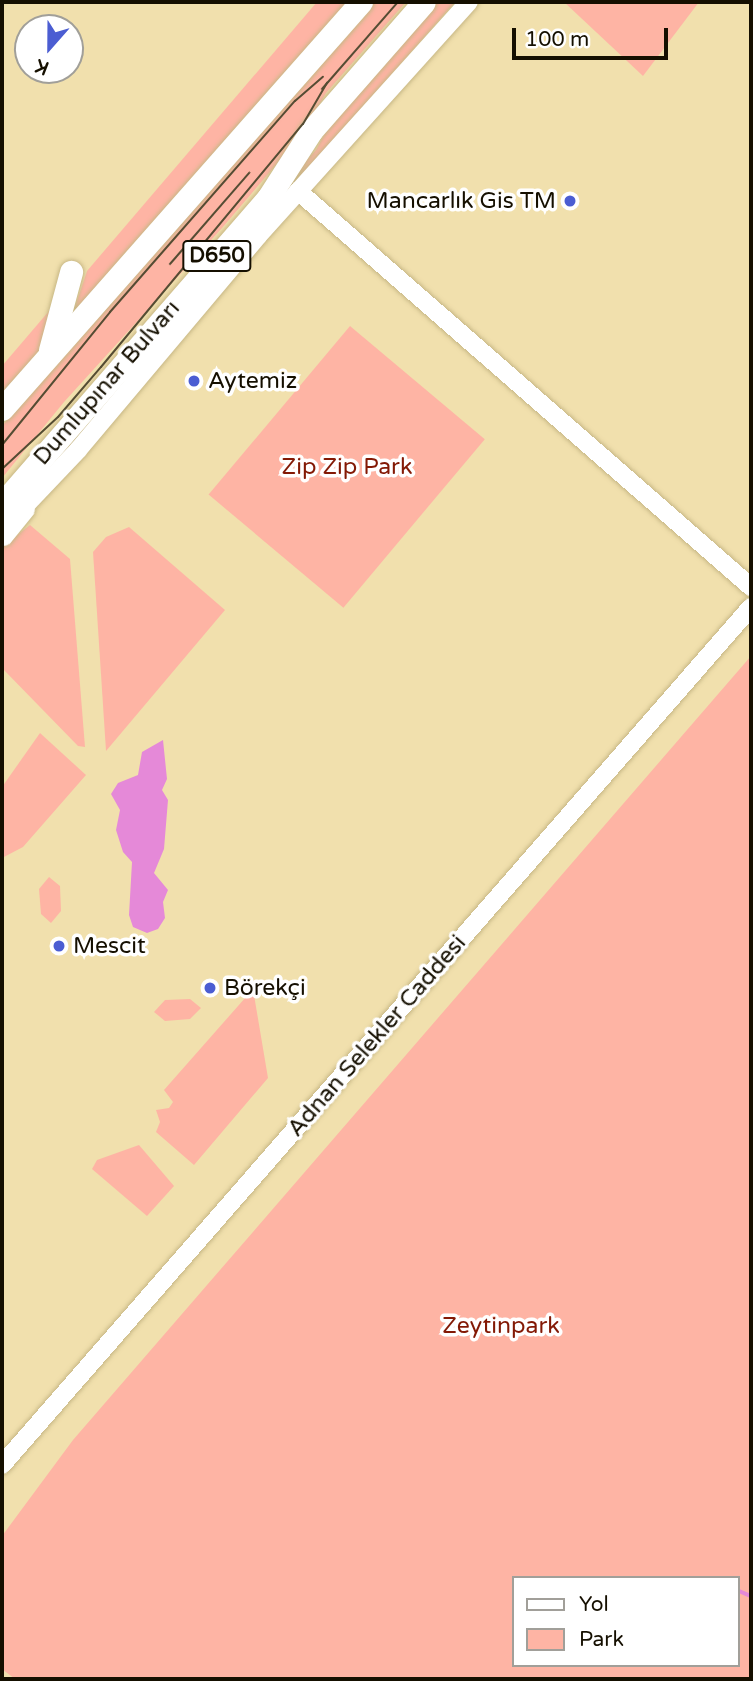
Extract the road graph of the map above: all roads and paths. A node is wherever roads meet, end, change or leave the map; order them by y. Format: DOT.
graph roads {
  1 [pos="361,2"];
  2 [pos="424,2"];
  3 [pos="469,2"];
  4 [pos="298,191"];
  5 [pos="268,198"];
  6 [pos="258,236"];
  7 [pos="71,272"];
  8 [pos="48,356"];
  9 [pos="2,410"];
  10 [pos="12,506"];
  11 [pos="2,534"];
  12 [pos="751,587"];
  13 [pos="751,607"];
  14 [pos="2,1465"];
  1 -- 8 [label="highway, D650"];
  2 -- 5 [label="highway, Dumlupınar Bulvarı / D650"];
  3 -- 4 [label="street"];
  4 -- 6 [label="street"];
  4 -- 12 [label="street"];
  5 -- 6 [label="highway"];
  5 -- 10 [label="highway, Dumlupınar Bulvarı / D650"];
  6 -- 10 [label="street"];
  7 -- 8 [label="highway"];
  8 -- 9 [label="highway, D650"];
  10 -- 11 [label="highway, Dumlupınar Bulvarı"];
  13 -- 14 [label="street, Adnan Selekler Caddesi"];
}
